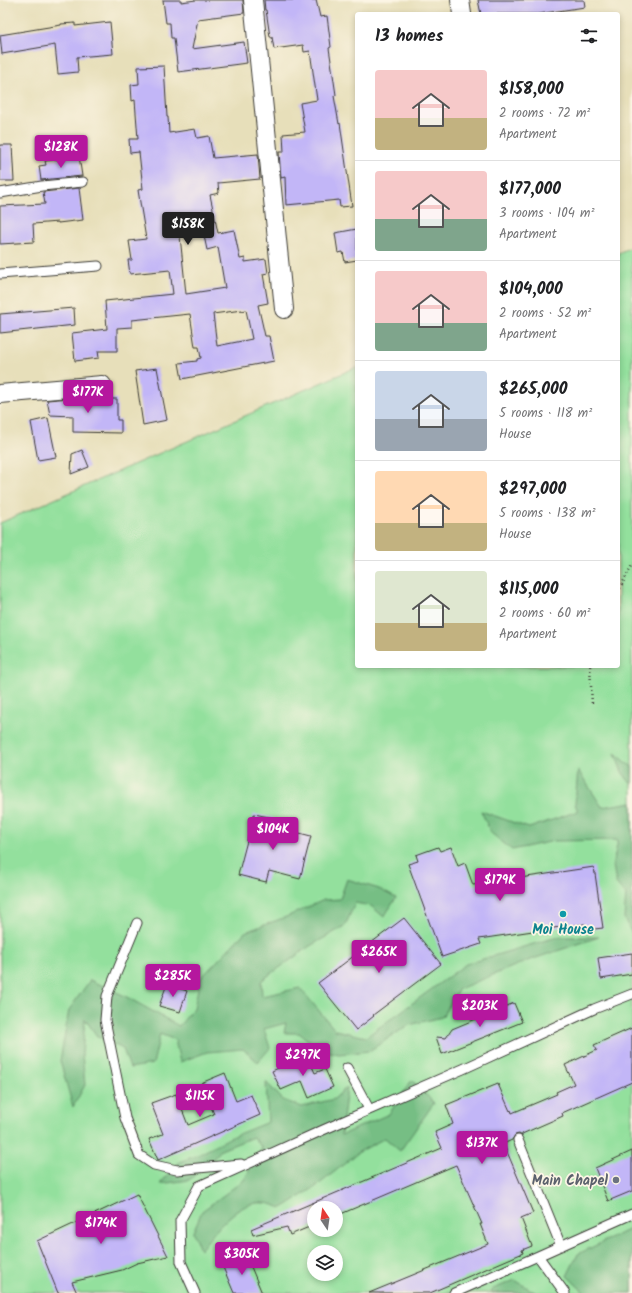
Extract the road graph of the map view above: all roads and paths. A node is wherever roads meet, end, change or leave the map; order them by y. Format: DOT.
graph roads {
  1 [pos="253,0"];
  2 [pos="460,0"];
  3 [pos="462,12"];
  4 [pos="83,182"];
  5 [pos="0,193"];
  6 [pos="98,266"];
  7 [pos="0,274"];
  8 [pos="284,309"];
  9 [pos="102,385"];
  10 [pos="0,394"];
  11 [pos="632,565"];
  12 [pos="620,588"];
  13 [pos="590,668"];
  14 [pos="592,705"];
  15 [pos="137,923"];
  16 [pos="632,994"];
  17 [pos="347,1068"];
  18 [pos="369,1109"];
  19 [pos="518,1140"];
  20 [pos="250,1163"];
  21 [pos="632,1214"];
  22 [pos="561,1246"];
  23 [pos="538,1256"];
  24 [pos="195,1293"];
  25 [pos="454,1293"];
  26 [pos="564,1293"];
  1 -- 8 [label="street"];
  2 -- 3 [label="street"];
  4 -- 5 [label="lane"];
  6 -- 7 [label="lane"];
  9 -- 10 [label="street"];
  11 -- 12 [label="path"];
  13 -- 14 [label="path"];
  15 -- 20 [label="lane"];
  16 -- 18 [label="lane"];
  17 -- 18 [label="lane"];
  18 -- 20 [label="lane"];
  19 -- 22 [label="lane"];
  20 -- 24 [label="lane"];
  21 -- 22 [label="lane"];
  22 -- 23 [label="lane"];
  23 -- 25 [label="lane"];
  23 -- 26 [label="lane"];
}
